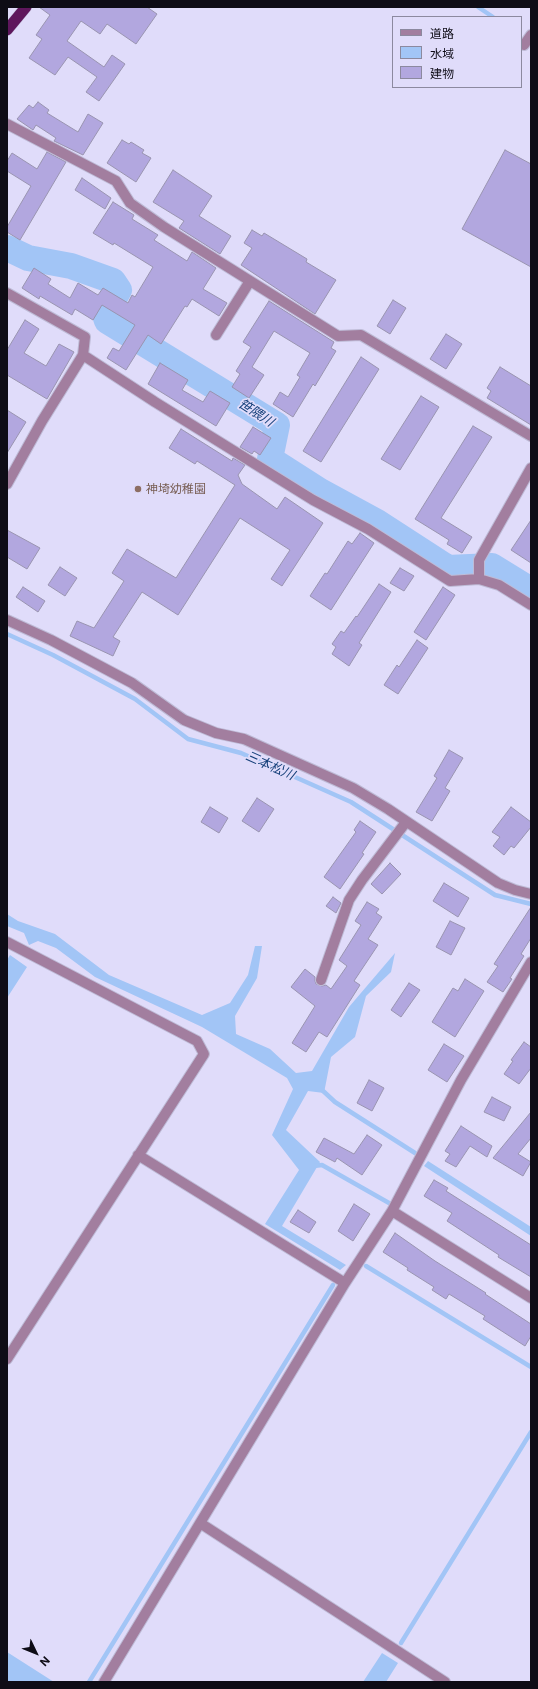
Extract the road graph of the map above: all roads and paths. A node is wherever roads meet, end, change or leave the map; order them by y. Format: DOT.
graph roads {
  1 [pos="26,7"];
  2 [pos="7,30"];
  3 [pos="531,35"];
  4 [pos="524,45"];
  5 [pos="7,124"];
  6 [pos="250,281"];
  7 [pos="7,293"];
  8 [pos="216,335"];
  9 [pos="83,354"];
  10 [pos="531,436"];
  11 [pos="531,468"];
  12 [pos="7,484"];
  13 [pos="479,579"];
  14 [pos="531,605"];
  15 [pos="7,620"];
  16 [pos="406,822"];
  17 [pos="531,894"];
  18 [pos="7,942"];
  19 [pos="531,962"];
  20 [pos="321,980"];
  21 [pos="138,1155"];
  22 [pos="392,1210"];
  23 [pos="345,1283"];
  24 [pos="531,1298"];
  25 [pos="7,1359"];
  26 [pos="200,1523"];
  27 [pos="104,1682"];
  28 [pos="444,1682"];
  1 -- 2 [label="highway"];
  3 -- 4 [label="street"];
  5 -- 6 [label="street"];
  6 -- 8 [label="street"];
  6 -- 10 [label="street"];
  7 -- 9 [label="street"];
  9 -- 12 [label="street"];
  9 -- 13 [label="street"];
  11 -- 13 [label="street"];
  13 -- 14 [label="street"];
  15 -- 16 [label="street"];
  16 -- 17 [label="street"];
  16 -- 20 [label="street"];
  18 -- 21 [label="street"];
  19 -- 22 [label="street"];
  21 -- 23 [label="street"];
  21 -- 25 [label="street"];
  22 -- 23 [label="street"];
  22 -- 24 [label="street"];
  23 -- 26 [label="street"];
  26 -- 27 [label="street"];
  26 -- 28 [label="street"];
}
